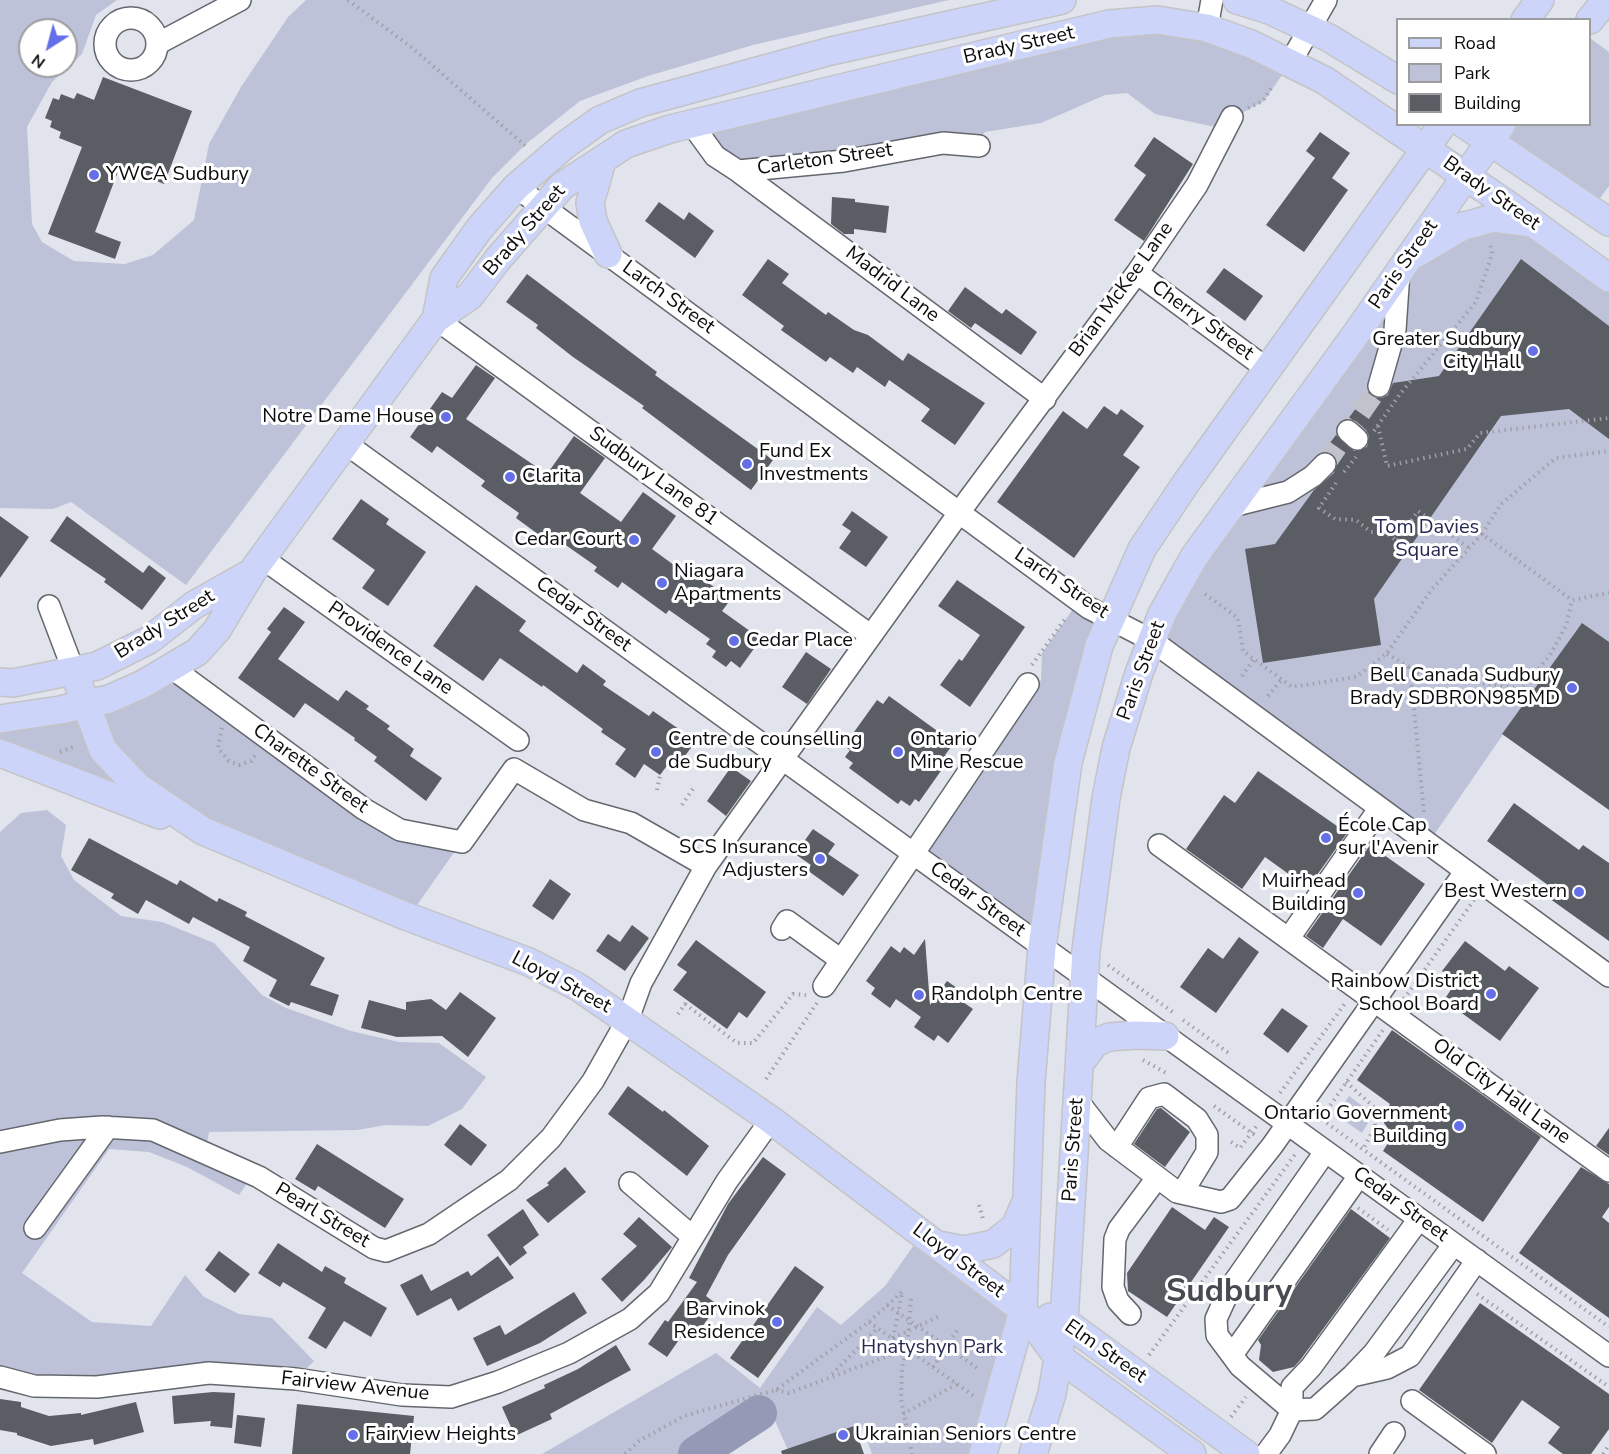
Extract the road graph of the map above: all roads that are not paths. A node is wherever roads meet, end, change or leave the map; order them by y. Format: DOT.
graph roads {
  1 [pos="240,0"];
  2 [pos="1062,0"];
  3 [pos="1212,0"];
  4 [pos="1237,0"];
  5 [pos="1326,0"];
  6 [pos="1540,0"];
  7 [pos="1606,0"];
  8 [pos="1526,18"];
  9 [pos="1591,19"];
  10 [pos="1207,28"];
  11 [pos="1311,29"];
  12 [pos="157,44"];
  13 [pos="1290,63"];
  14 [pos="1396,78"];
  15 [pos="1232,117"];
  16 [pos="691,123"];
  17 [pos="1442,126"];
  18 [pos="1471,126"];
  19 [pos="1496,133"];
  20 [pos="979,146"];
  21 [pos="1425,148"];
  22 [pos="602,160"];
  23 [pos="738,171"];
  24 [pos="1466,176"];
  25 [pos="516,187"];
  26 [pos="543,207"];
  27 [pos="1609,222"];
  28 [pos="1533,223"];
  29 [pos="608,254"];
  30 [pos="1404,265"];
  31 [pos="1137,273"];
  32 [pos="1609,278"];
  33 [pos="436,319"];
  34 [pos="1268,369"];
  35 [pos="1379,386"];
  36 [pos="1045,399"];
  37 [pos="345,443"];
  38 [pos="1325,464"];
  39 [pos="1232,506"];
  40 [pos="959,513"];
  41 [pos="257,565"];
  42 [pos="49,606"];
  43 [pos="1112,618"];
  44 [pos="870,635"];
  45 [pos="1150,640"];
  46 [pos="172,668"];
  47 [pos="75,672"];
  48 [pos="0,682"];
  49 [pos="1028,684"];
  50 [pos="86,706"];
  51 [pos="0,719"];
  52 [pos="518,740"];
  53 [pos="0,753"];
  54 [pos="783,761"];
  55 [pos="1379,808"];
  56 [pos="203,831"];
  57 [pos="1159,845"];
  58 [pos="913,854"];
  59 [pos="706,866"];
  60 [pos="1465,872"];
  61 [pos="782,930"];
  62 [pos="1289,938"];
  63 [pos="1042,947"];
  64 [pos="842,960"];
  65 [pos="1609,976"];
  66 [pos="1085,979"];
  67 [pos="823,991"];
  68 [pos="1375,1000"];
  69 [pos="628,1019"];
  70 [pos="1165,1036"];
  71 [pos="1080,1063"];
  72 [pos="1077,1100"];
  73 [pos="771,1120"];
  74 [pos="1287,1124"];
  75 [pos="108,1127"];
  76 [pos="0,1142"];
  77 [pos="1117,1147"];
  78 [pos="1325,1152"];
  79 [pos="1609,1171"];
  80 [pos="1359,1176"];
  81 [pos="1157,1178"];
  82 [pos="630,1183"];
  83 [pos="1182,1193"];
  84 [pos="1027,1201"];
  85 [pos="1419,1219"];
  86 [pos="35,1228"];
  87 [pos="693,1237"];
  88 [pos="936,1244"];
  89 [pos="1454,1244"];
  90 [pos="1477,1260"];
  91 [pos="1023,1310"];
  92 [pos="1130,1314"];
  93 [pos="1064,1321"];
  94 [pos="1232,1355"];
  95 [pos="1057,1356"];
  96 [pos="1609,1356"];
  97 [pos="1352,1376"];
  98 [pos="0,1377"];
  99 [pos="1412,1401"];
  100 [pos="1292,1410"];
  101 [pos="1394,1433"];
  102 [pos="983,1454"];
  103 [pos="1033,1454"];
  104 [pos="1192,1454"];
  105 [pos="1246,1454"];
  106 [pos="1266,1454"];
  107 [pos="1380,1454"];
  108 [pos="1485,1454"];
  1 -- 12 [label="street"];
  2 -- 25 [label="main road, Brady Street"];
  3 -- 10 [label="street"];
  4 -- 11 [label="main road"];
  5 -- 11 [label="street"];
  6 -- 8 [label="main road"];
  7 -- 9 [label="main road"];
  10 -- 13 [label="main road, Brady Street"];
  10 -- 16 [label="main road, Brady Street"];
  11 -- 13 [label="street"];
  11 -- 14 [label="main road"];
  13 -- 21 [label="main road, Brady Street"];
  15 -- 31 [label="street, Brian McKee Lane"];
  16 -- 22 [label="main road, Brady Street"];
  16 -- 23 [label="street, Carleton Street"];
  17 -- 21 [label="main road"];
  18 -- 19 [label="main road"];
  19 -- 24 [label="main road, Paris Street"];
  19 -- 27 [label="main road"];
  20 -- 23 [label="street, Carleton Street"];
  21 -- 24 [label="main road, Brady Street"];
  21 -- 34 [label="main road"];
  22 -- 26 [label="main road, Brady Street"];
  22 -- 29 [label="main road"];
  23 -- 36 [label="street, Madrid Lane"];
  24 -- 28 [label="main road, Brady Street"];
  24 -- 30 [label="main road, Paris Street"];
  25 -- 26 [label="street, Larch Street"];
  25 -- 33 [label="main road, Brady Street"];
  26 -- 29 [label="street, Larch Street"];
  26 -- 33 [label="main road, Brady Street"];
  28 -- 30 [label="main road"];
  28 -- 32 [label="main road, Brady Street"];
  29 -- 40 [label="street, Larch Street"];
  30 -- 35 [label="street"];
  30 -- 39 [label="main road, Paris Street"];
  31 -- 34 [label="street, Cherry Street"];
  31 -- 36 [label="street, Brian McKee Lane"];
  33 -- 37 [label="main road, Brady Street"];
  33 -- 44 [label="street, Sudbury Lane 81"];
  34 -- 43 [label="main road"];
  36 -- 40 [label="street, Brian McKee Lane"];
  37 -- 41 [label="main road, Brady Street"];
  37 -- 54 [label="street, Cedar Street"];
  38 -- 39 [label="street"];
  39 -- 45 [label="main road, Paris Street"];
  40 -- 43 [label="street, Larch Street"];
  40 -- 44 [label="street, Brian McKee Lane"];
  41 -- 46 [label="main road, Brady Street"];
  41 -- 47 [label="main road, Brady Street"];
  41 -- 52 [label="street, Providence Lane"];
  42 -- 47 [label="street"];
  43 -- 45 [label="street, Larch Street"];
  43 -- 63 [label="main road"];
  44 -- 54 [label="street, Brian McKee Lane"];
  45 -- 55 [label="street, Larch Street"];
  45 -- 66 [label="main road, Paris Street"];
  46 -- 50 [label="main road, Brady Street"];
  46 -- 59 [label="street, Charette Street"];
  47 -- 48 [label="main road"];
  47 -- 50 [label="main road, Lloyd Street"];
  49 -- 58 [label="street"];
  50 -- 51 [label="main road"];
  50 -- 56 [label="main road, Lloyd Street"];
  53 -- 56 [label="main road"];
  54 -- 58 [label="street, Cedar Street"];
  54 -- 59 [label="street, Brian McKee Lane"];
  55 -- 60 [label="street, Larch Street"];
  55 -- 62 [label="street"];
  56 -- 69 [label="main road, Lloyd Street"];
  57 -- 62 [label="street, Old City Hall Lane"];
  58 -- 63 [label="street, Cedar Street"];
  58 -- 64 [label="street"];
  59 -- 69 [label="street, Brian McKee Lane"];
  60 -- 65 [label="street, Larch Street"];
  60 -- 68 [label="street"];
  61 -- 64 [label="street"];
  62 -- 68 [label="street, Old City Hall Lane"];
  63 -- 66 [label="street, Cedar Street"];
  63 -- 84 [label="main road"];
  64 -- 67 [label="street"];
  66 -- 70 [label="street, Cedar Street"];
  66 -- 71 [label="main road, Paris Street"];
  68 -- 74 [label="street"];
  68 -- 79 [label="street, Old City Hall Lane"];
  69 -- 73 [label="main road, Lloyd Street"];
  69 -- 75 [label="street, Pearl Street"];
  70 -- 71 [label="main road"];
  70 -- 74 [label="street, Cedar Street"];
  71 -- 72 [label="main road, Paris Street"];
  72 -- 77 [label="street"];
  72 -- 93 [label="main road, Paris Street"];
  73 -- 87 [label="street, Fairview Avenue"];
  73 -- 88 [label="main road, Lloyd Street"];
  74 -- 78 [label="street, Cedar Street"];
  74 -- 83 [label="street"];
  75 -- 76 [label="street, Pearl Street"];
  75 -- 86 [label="street"];
  77 -- 81 [label="street"];
  77 -- 83 [label="street"];
  78 -- 80 [label="street, Cedar Street"];
  78 -- 94 [label="street"];
  80 -- 85 [label="street, Cedar Street"];
  80 -- 94 [label="street"];
  81 -- 83 [label="street"];
  81 -- 92 [label="street"];
  82 -- 87 [label="street"];
  84 -- 88 [label="main road"];
  84 -- 91 [label="main road"];
  85 -- 89 [label="street, Cedar Street"];
  85 -- 100 [label="street"];
  87 -- 98 [label="street, Fairview Avenue"];
  88 -- 91 [label="main road, Lloyd Street"];
  89 -- 90 [label="street, Cedar Street"];
  89 -- 97 [label="street"];
  90 -- 96 [label="street, Cedar Street"];
  90 -- 97 [label="street"];
  91 -- 93 [label="main road, Elm Street"];
  91 -- 95 [label="main road, Elm Street"];
  91 -- 102 [label="main road"];
  93 -- 95 [label="main road, Paris Street"];
  93 -- 105 [label="main road, Elm Street"];
  94 -- 100 [label="street"];
  95 -- 103 [label="main road, Paris Street"];
  95 -- 104 [label="main road, Elm Street"];
  97 -- 100 [label="street"];
  99 -- 108 [label="street"];
  100 -- 106 [label="street"];
  101 -- 107 [label="street"];
}
